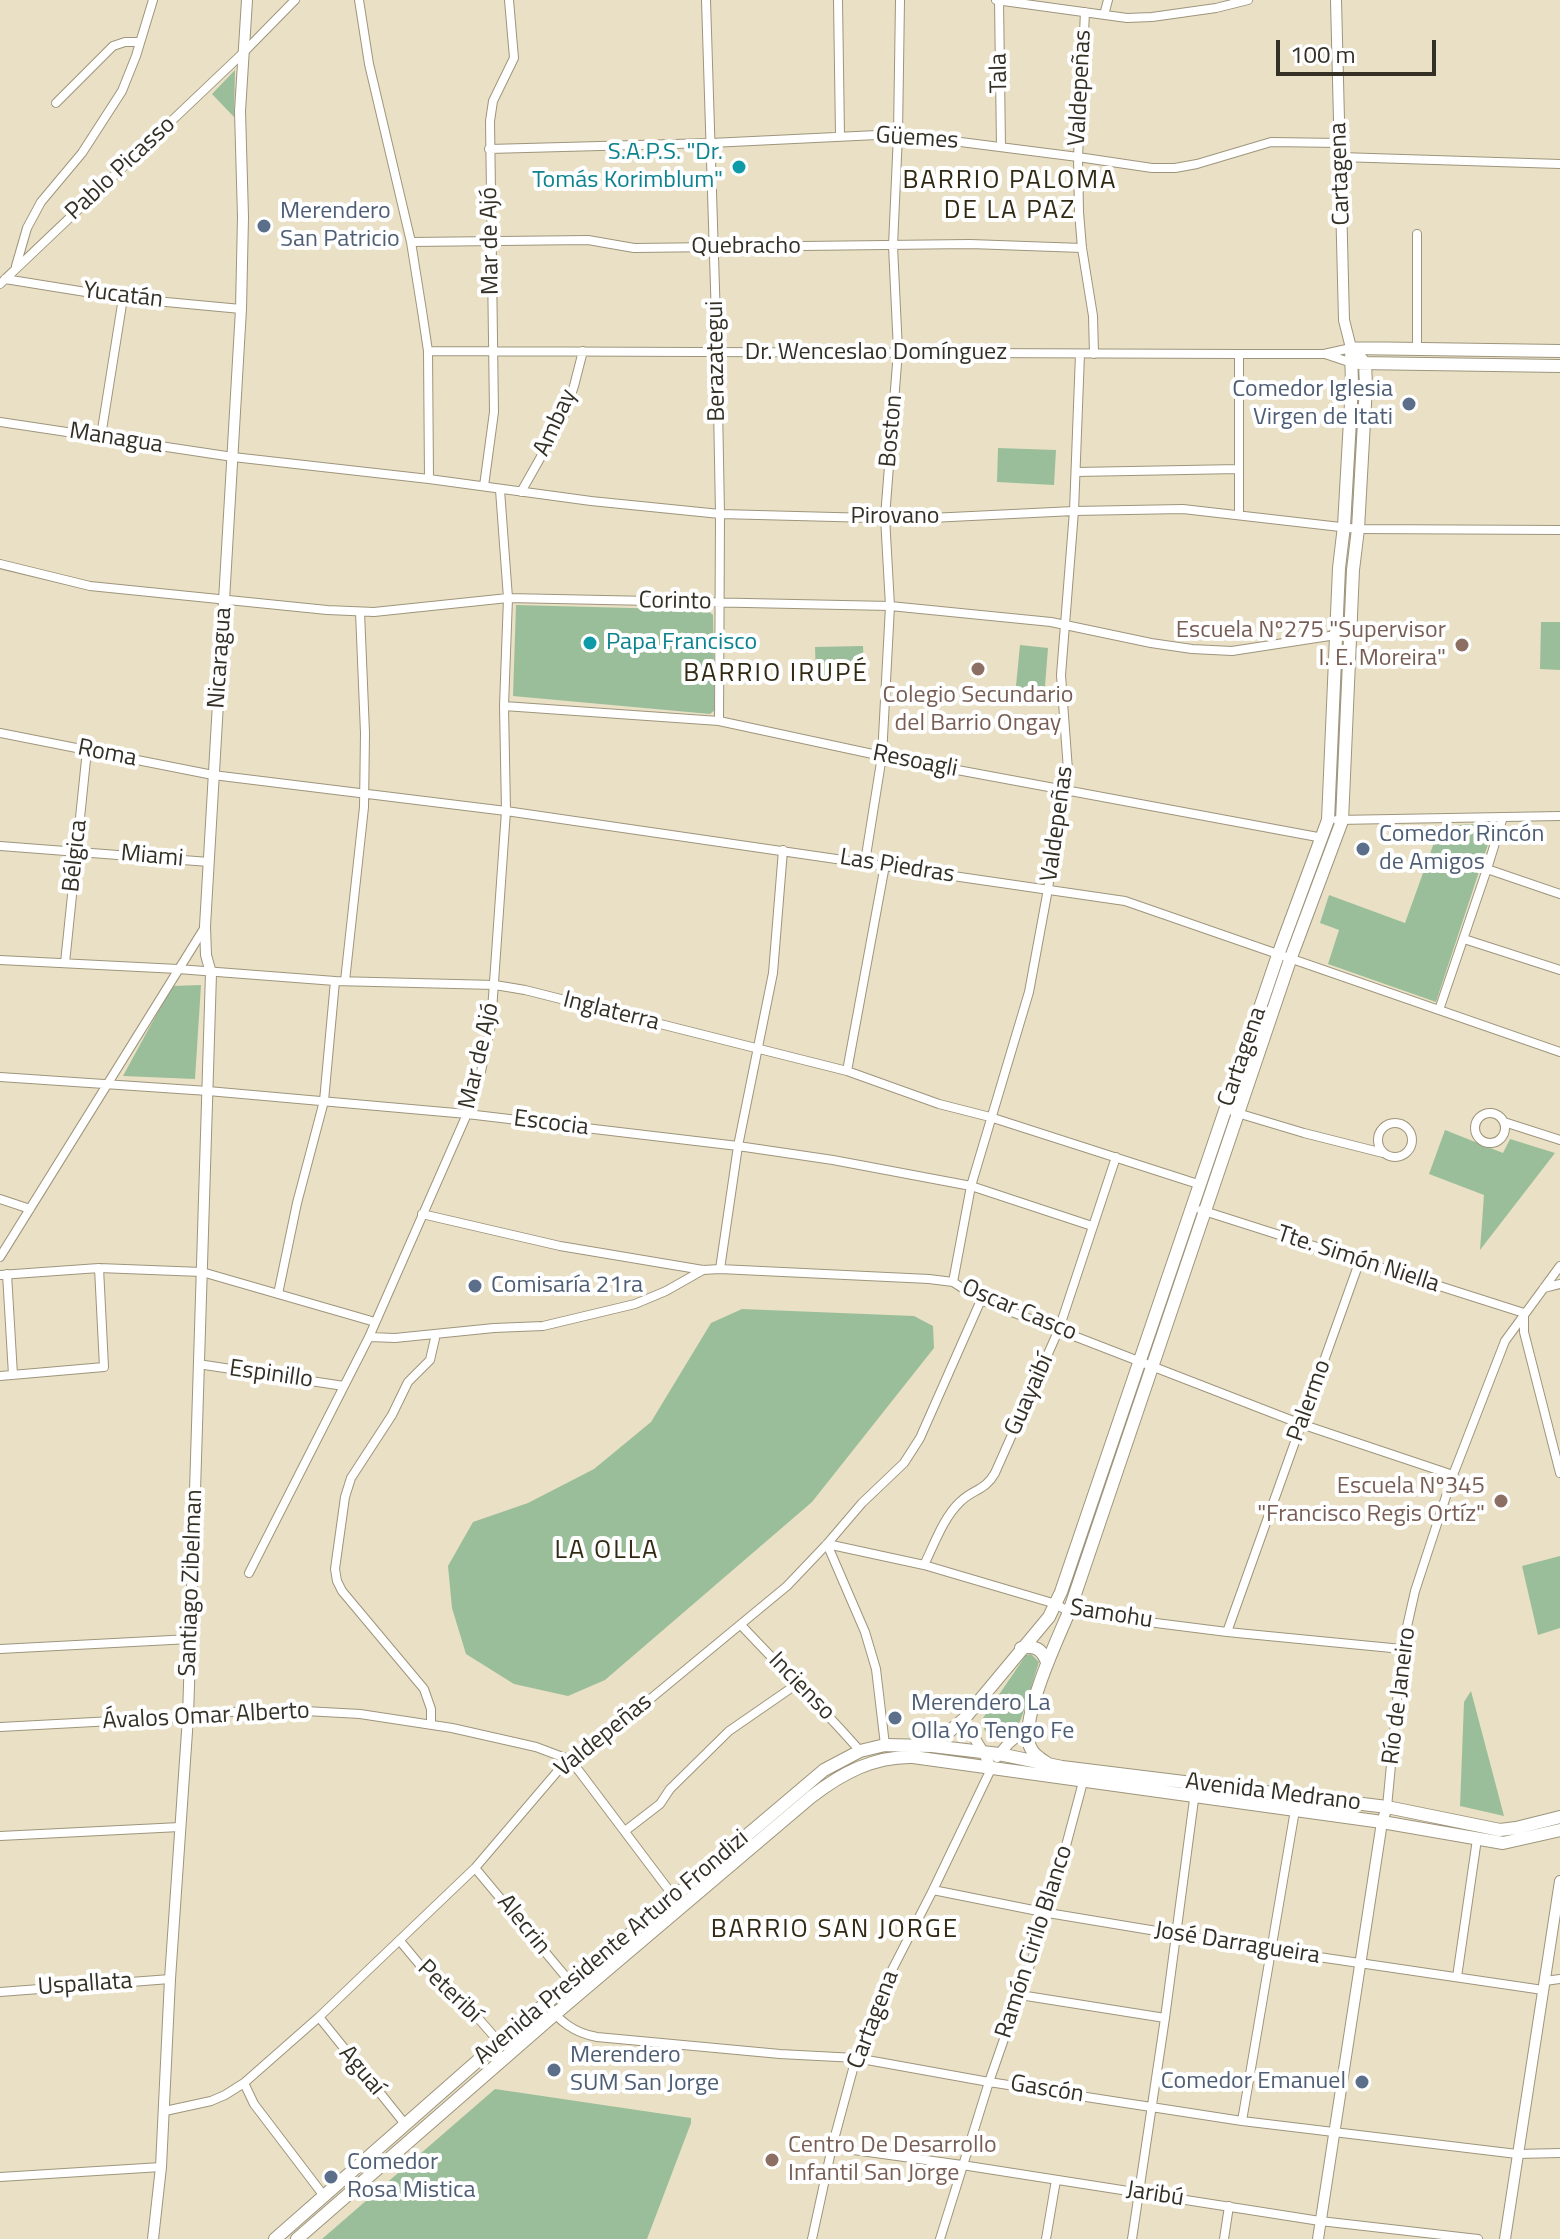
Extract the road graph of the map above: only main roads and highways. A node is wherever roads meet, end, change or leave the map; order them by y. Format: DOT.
graph roads {
  1 [pos="1560,351"];
  2 [pos="1358,363"];
  3 [pos="1560,366"];
  4 [pos="1284,957"];
  5 [pos="1231,1111"];
  6 [pos="1199,1209"];
  7 [pos="1021,1648"];
  8 [pos="1047,1662"];
  9 [pos="932,1746"];
  10 [pos="992,1754"];
  11 [pos="1050,1765"];
  12 [pos="991,1769"];
  13 [pos="1195,1789"];
  14 [pos="1560,1817"];
  15 [pos="1560,1830"];
  16 [pos="393,2135"];
  17 [pos="403,2147"];
  18 [pos="275,2239"];
  19 [pos="297,2239"];
  1 -- 2 [label="main road, Cartagena"];
  2 -- 3 [label="main road"];
  2 -- 4 [label="main road, Cartagena"];
  2 -- 4 [label="main road, Cartagena"];
  4 -- 5 [label="main road, Cartagena"];
  5 -- 6 [label="main road, Cartagena"];
  5 -- 6 [label="main road, Cartagena"];
  6 -- 7 [label="main road, Cartagena"];
  6 -- 8 [label="main road, Cartagena"];
  7 -- 8 [label="main road"];
  7 -- 9 [label="main road, Cartagena"];
  8 -- 11 [label="main road, Cartagena"];
  9 -- 10 [label="main road, Avenida Presidente Arturo Frondizi"];
  9 -- 16 [label="main road, Avenida Presidente Arturo Frondizi"];
  10 -- 11 [label="main road, Avenida Medrano"];
  11 -- 13 [label="main road, Avenida Medrano"];
  12 -- 13 [label="main road, Avenida Medrano"];
  12 -- 17 [label="main road, Avenida Presidente Arturo Frondizi"];
  13 -- 14 [label="main road, Avenida Medrano"];
  13 -- 15 [label="main road, Avenida Medrano"];
  16 -- 17 [label="main road"];
  16 -- 18 [label="main road, Avenida Presidente Arturo Frondizi"];
  17 -- 19 [label="main road, Avenida Presidente Arturo Frondizi"];
}
